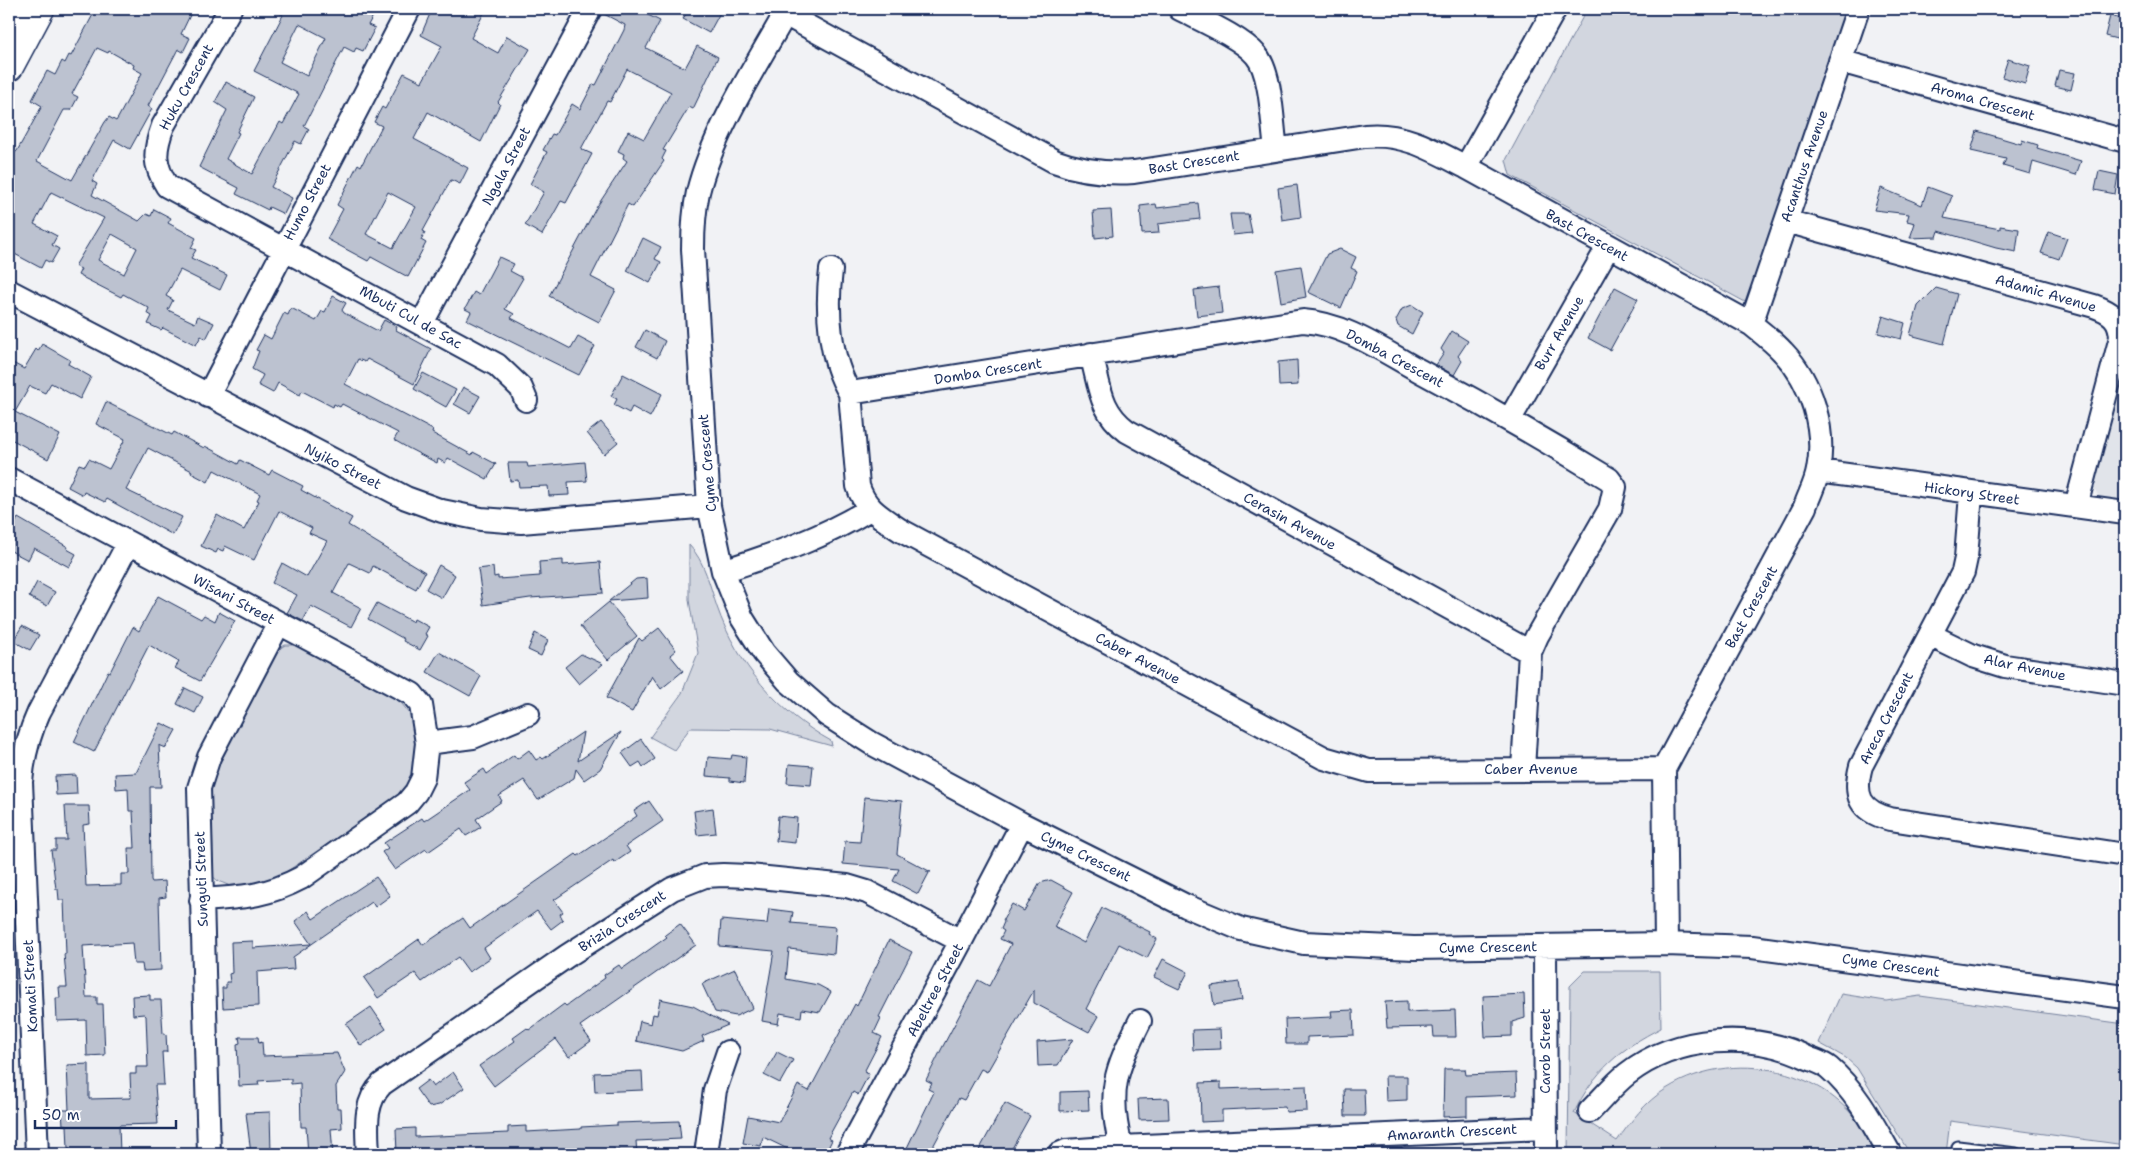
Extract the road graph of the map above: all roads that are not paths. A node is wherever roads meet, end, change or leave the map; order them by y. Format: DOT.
graph roads {
  1 [pos="230,9"];
  2 [pos="409,9"];
  3 [pos="590,9"];
  4 [pos="1180,9"];
  5 [pos="1555,9"];
  6 [pos="1858,9"];
  7 [pos="786,12"];
  8 [pos="27,17"];
  9 [pos="1840,61"];
  10 [pos="9,67"];
  11 [pos="2125,141"];
  12 [pos="1276,149"];
  13 [pos="1466,167"];
  14 [pos="1786,221"];
  15 [pos="1608,247"];
  16 [pos="283,248"];
  17 [pos="831,270"];
  18 [pos="9,290"];
  19 [pos="422,323"];
  20 [pos="1751,324"];
  21 [pos="1091,354"];
  22 [pos="850,393"];
  23 [pos="208,396"];
  24 [pos="526,400"];
  25 [pos="1510,419"];
  26 [pos="1818,471"];
  27 [pos="9,479"];
  28 [pos="1971,494"];
  29 [pos="709,506"];
  30 [pos="2076,506"];
  31 [pos="870,509"];
  32 [pos="2125,513"];
  33 [pos="128,544"];
  34 [pos="723,571"];
  35 [pos="279,623"];
  36 [pos="1930,634"];
  37 [pos="1530,652"];
  38 [pos="2125,684"];
  39 [pos="528,714"];
  40 [pos="427,743"];
  41 [pos="1664,768"];
  42 [pos="1523,769"];
  43 [pos="1022,824"];
  44 [pos="2125,855"];
  45 [pos="202,900"];
  46 [pos="961,942"];
  47 [pos="1666,944"];
  48 [pos="1545,947"];
  49 [pos="2125,997"];
  50 [pos="1140,1021"];
  51 [pos="728,1052"];
  52 [pos="1590,1112"];
  53 [pos="1545,1128"];
  54 [pos="1121,1147"];
  55 [pos="1958,1147"];
  56 [pos="37,1154"];
  57 [pos="209,1154"];
  58 [pos="368,1154"];
  59 [pos="706,1154"];
  60 [pos="846,1154"];
  61 [pos="1059,1154"];
  62 [pos="1546,1154"];
  63 [pos="1890,1154"];
  64 [pos="2016,1154"];
  1 -- 16 [label="street, Huku Crescent"];
  2 -- 16 [label="street, Humo Street"];
  3 -- 19 [label="street, Ngala Street"];
  4 -- 12 [label="street"];
  5 -- 13 [label="street"];
  6 -- 9 [label="street, Acanthus Avenue"];
  7 -- 12 [label="street, Bast Crescent"];
  7 -- 29 [label="street, Cyme Crescent"];
  8 -- 10 [label="street"];
  9 -- 11 [label="street, Aroma Crescent"];
  9 -- 14 [label="street, Acanthus Avenue"];
  12 -- 13 [label="street, Bast Crescent"];
  13 -- 15 [label="street, Bast Crescent"];
  14 -- 20 [label="street, Acanthus Avenue"];
  14 -- 30 [label="street, Adamic Avenue"];
  15 -- 20 [label="street, Bast Crescent"];
  15 -- 25 [label="street, Burr Avenue"];
  16 -- 19 [label="street, Mbuti Cul de Sac"];
  16 -- 23 [label="street, Humo Street"];
  17 -- 22 [label="street, Caber Avenue"];
  18 -- 23 [label="street, Nyiko Street"];
  19 -- 24 [label="street, Mbuti Cul de Sac"];
  20 -- 26 [label="street, Bast Crescent"];
  21 -- 22 [label="street, Domba Crescent"];
  21 -- 25 [label="street, Domba Crescent"];
  21 -- 37 [label="street, Cerasin Avenue"];
  22 -- 31 [label="street, Caber Avenue"];
  23 -- 29 [label="street, Nyiko Street"];
  25 -- 37 [label="street, Domba Crescent"];
  26 -- 28 [label="street, Hickory Street"];
  26 -- 41 [label="street, Bast Crescent"];
  27 -- 33 [label="street, Wisani Street"];
  28 -- 30 [label="street, Hickory Street"];
  28 -- 36 [label="street, Areca Crescent"];
  29 -- 34 [label="street, Cyme Crescent"];
  30 -- 32 [label="street, Hickory Street"];
  31 -- 34 [label="street"];
  31 -- 42 [label="street, Caber Avenue"];
  33 -- 35 [label="street, Wisani Street"];
  33 -- 56 [label="street, Komati Street"];
  34 -- 43 [label="street, Cyme Crescent"];
  35 -- 40 [label="street, Wisani Street"];
  35 -- 45 [label="street, Sunguti Street"];
  36 -- 38 [label="street, Alar Avenue"];
  36 -- 44 [label="street, Areca Crescent"];
  37 -- 42 [label="street, Domba Crescent"];
  39 -- 40 [label="street"];
  40 -- 45 [label="street, Wisani Street"];
  41 -- 42 [label="street, Caber Avenue"];
  41 -- 47 [label="street, Bast Crescent"];
  43 -- 46 [label="street, Abeltree Street"];
  43 -- 48 [label="street, Cyme Crescent"];
  45 -- 57 [label="street, Sunguti Street"];
  46 -- 58 [label="street, Brizia Crescent"];
  46 -- 60 [label="street, Abeltree Street"];
  47 -- 48 [label="street, Cyme Crescent"];
  47 -- 49 [label="street, Cyme Crescent"];
  48 -- 53 [label="street, Carob Street"];
  50 -- 54 [label="street"];
  51 -- 59 [label="street"];
  52 -- 63 [label="street"];
  53 -- 54 [label="street, Amaranth Crescent"];
  53 -- 62 [label="street, Carob Street"];
  54 -- 61 [label="street, Amaranth Crescent"];
  55 -- 64 [label="lane"];
}
